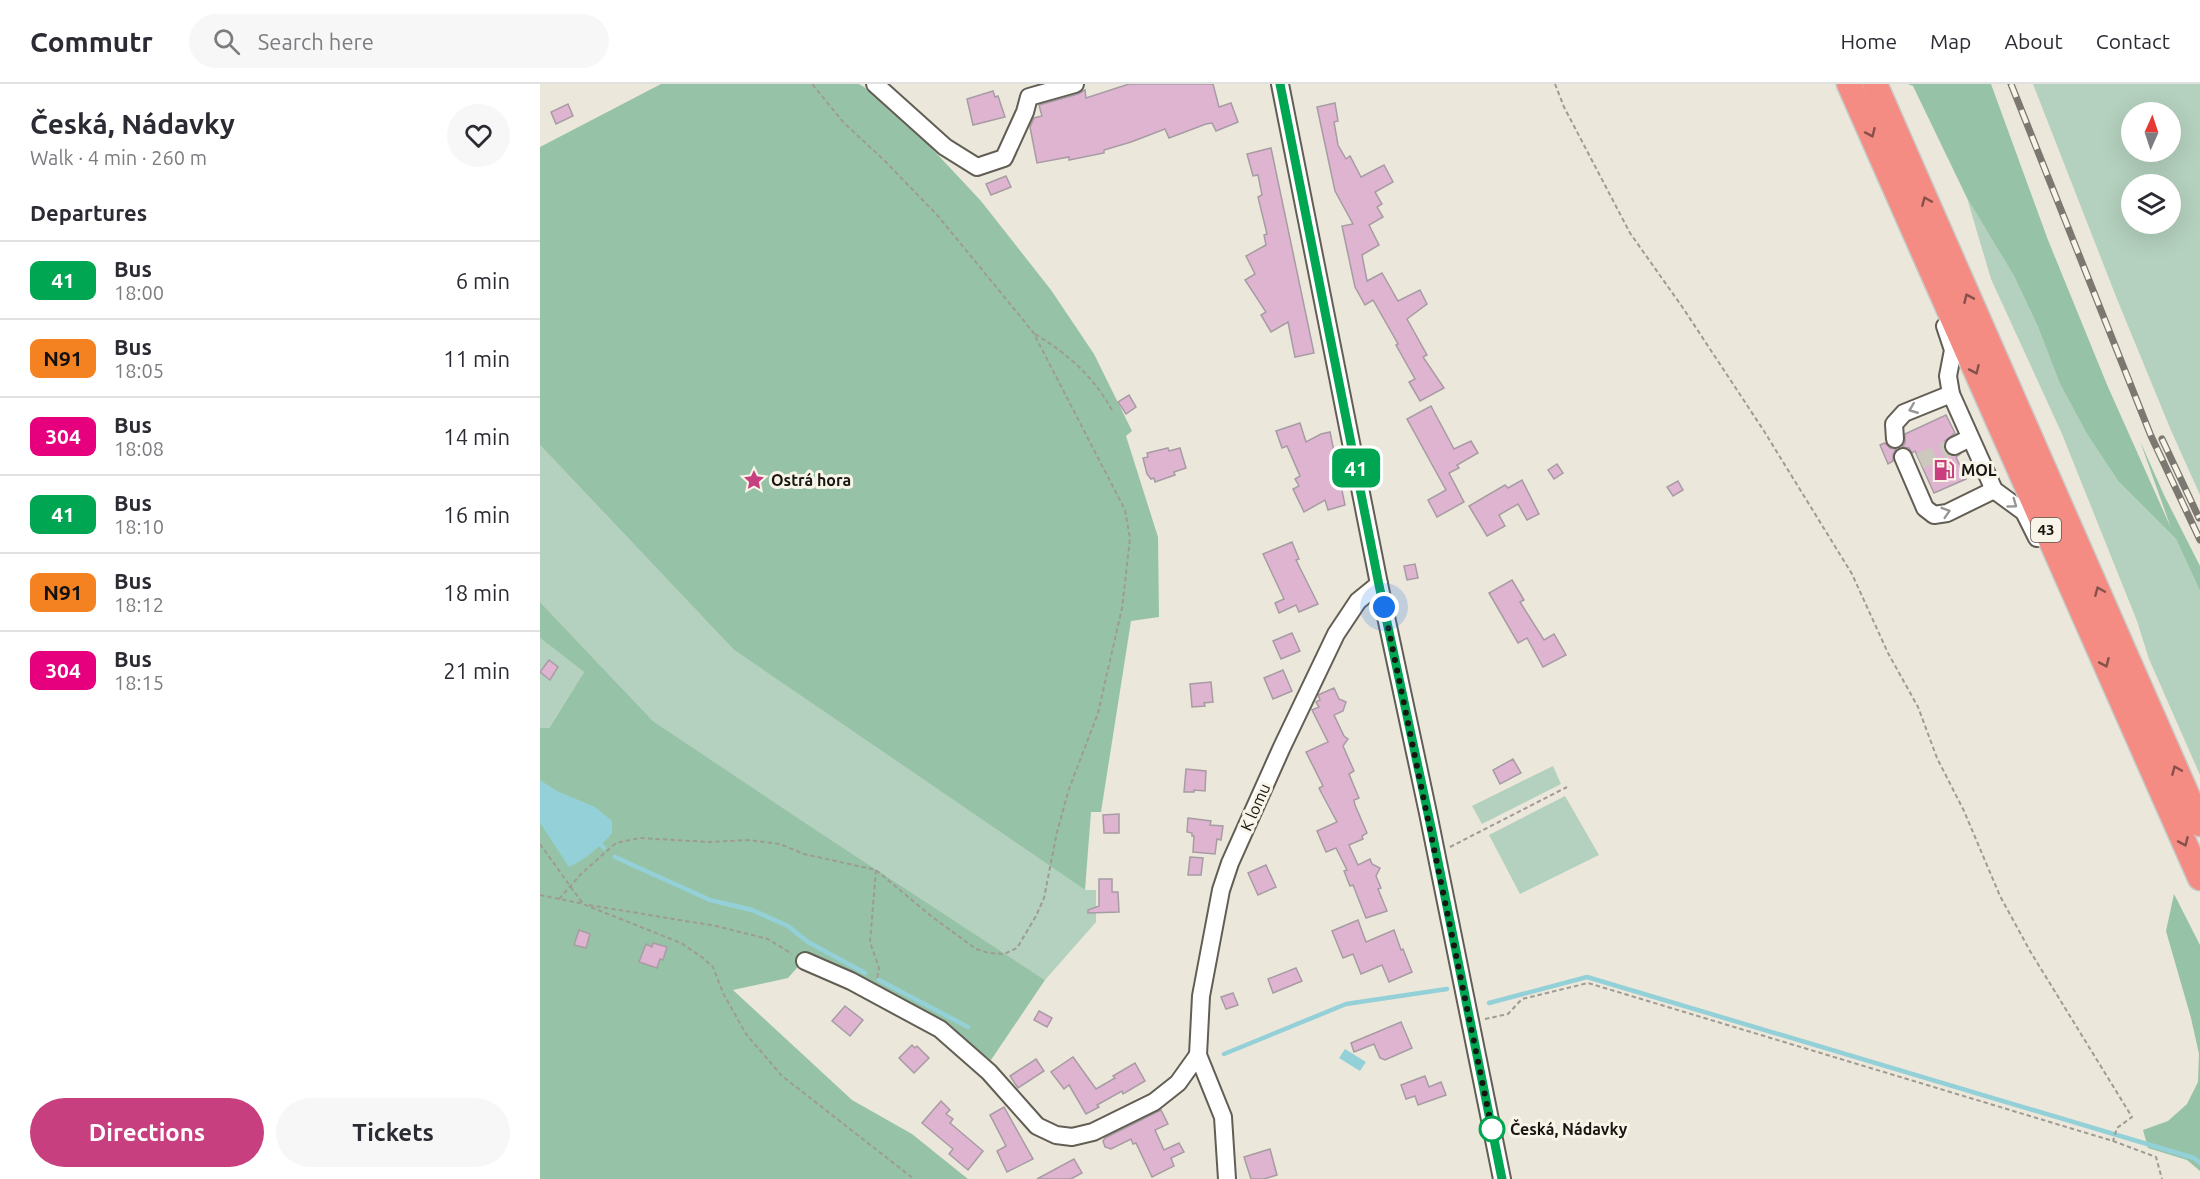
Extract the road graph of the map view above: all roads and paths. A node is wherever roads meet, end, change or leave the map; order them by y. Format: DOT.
graph roads {
  1 [pos="812,84"];
  2 [pos="875,84"];
  3 [pos="1075,84"];
  4 [pos="1280,84"];
  5 [pos="1555,84"];
  6 [pos="1849,84"];
  7 [pos="1875,84"];
  8 [pos="1893,181"];
  9 [pos="1033,332"];
  10 [pos="1951,394"];
  11 [pos="1112,410"];
  12 [pos="1970,438"];
  13 [pos="1894,439"];
  14 [pos="1954,446"];
  15 [pos="1910,462"];
  16 [pos="1994,490"];
  17 [pos="1379,585"];
  18 [pos="2094,638"];
  19 [pos="1567,787"];
  20 [pos="2200,824"];
  21 [pos="540,844"];
  22 [pos="1436,852"];
  23 [pos="876,870"];
  24 [pos="2200,878"];
  25 [pos="571,887"];
  26 [pos="540,895"];
  27 [pos="558,899"];
  28 [pos="583,904"];
  29 [pos="805,961"];
  30 [pos="875,994"];
  31 [pos="1471,1022"];
  32 [pos="1198,1055"];
  33 [pos="2113,1141"];
  34 [pos="914,1179"];
  35 [pos="1227,1179"];
  36 [pos="1502,1179"];
  37 [pos="2162,1179"];
  1 -- 9 [label="path"];
  2 -- 3 [label="street"];
  4 -- 17 [label="street"];
  5 -- 33 [label="path"];
  6 -- 8 [label="highway, 43, one-way"];
  20 -- 7 [label="highway, 43, one-way"];
  8 -- 10 [label="street"];
  8 -- 18 [label="highway, 43, one-way"];
  9 -- 11 [label="path"];
  9 -- 23 [label="path"];
  10 -- 12 [label="street"];
  10 -- 13 [label="street, one-way"];
  12 -- 14 [label="street"];
  12 -- 16 [label="street"];
  15 -- 16 [label="street, one-way"];
  16 -- 18 [label="street, one-way"];
  17 -- 22 [label="street"];
  17 -- 32 [label="street, K lomu"];
  18 -- 24 [label="highway, 43, one-way"];
  19 -- 22 [label="path"];
  21 -- 25 [label="path"];
  22 -- 31 [label="street"];
  23 -- 25 [label="path"];
  23 -- 30 [label="path"];
  25 -- 27 [label="path"];
  25 -- 28 [label="path"];
  26 -- 27 [label="path"];
  27 -- 28 [label="path"];
  28 -- 29 [label="path"];
  28 -- 34 [label="path"];
  29 -- 30 [label="street"];
  30 -- 32 [label="street"];
  31 -- 33 [label="path"];
  31 -- 36 [label="street"];
  32 -- 35 [label="street, K lomu"];
  33 -- 37 [label="path"];
}
